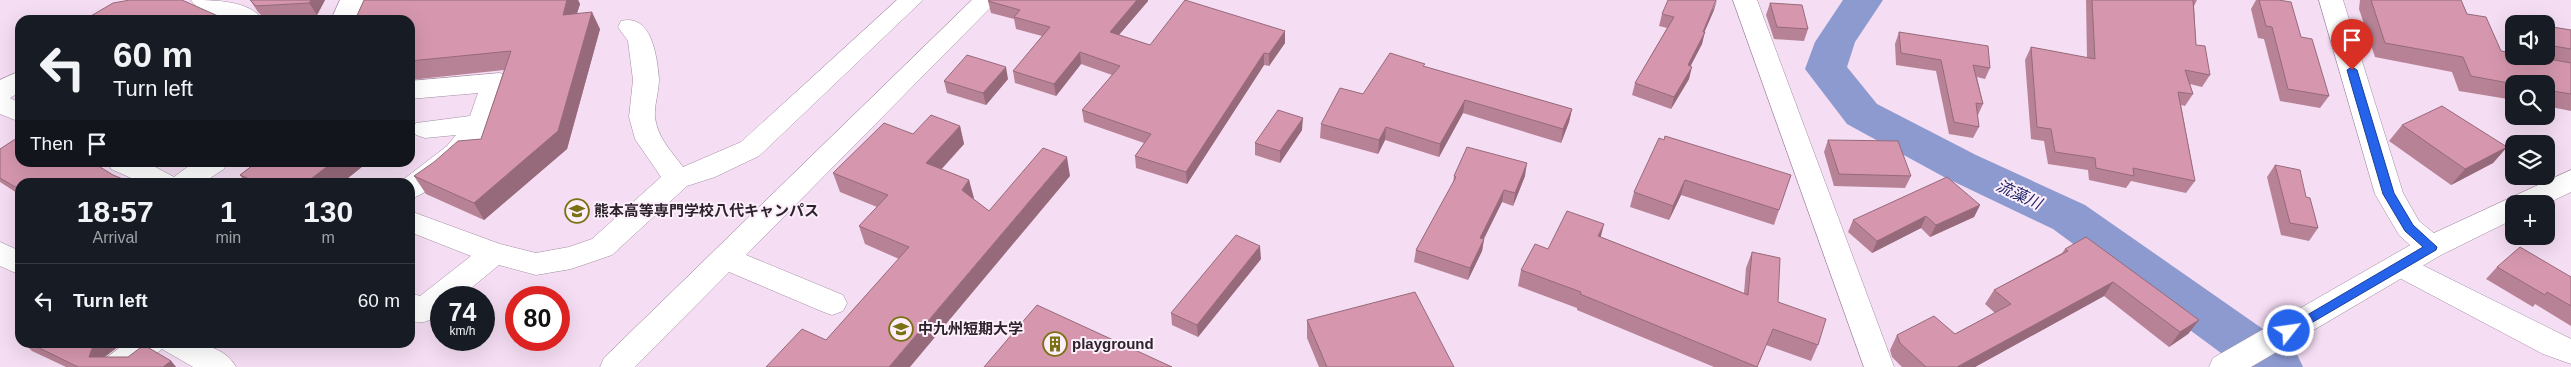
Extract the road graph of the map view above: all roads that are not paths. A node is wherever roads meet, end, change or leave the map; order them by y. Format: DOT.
graph roads {
  1 [pos="203,0"];
  2 [pos="352,0"];
  3 [pos="911,0"];
  4 [pos="986,0"];
  5 [pos="2331,0"];
  6 [pos="1739,2"];
  7 [pos="242,10"];
  8 [pos="345,15"];
  9 [pos="630,27"];
  10 [pos="15,83"];
  11 [pos="415,90"];
  12 [pos="0,92"];
  13 [pos="0,104"];
  14 [pos="15,111"];
  15 [pos="480,124"];
  16 [pos="425,129"];
  17 [pos="132,167"];
  18 [pos="207,167"];
  19 [pos="155,178"];
  20 [pos="191,178"];
  21 [pos="677,179"];
  22 [pos="2571,180"];
  23 [pos="415,185"];
  24 [pos="2540,195"];
  25 [pos="2505,211"];
  26 [pos="415,223"];
  27 [pos="2432,247"];
  28 [pos="0,254"];
  29 [pos="494,254"];
  30 [pos="726,259"];
  31 [pos="15,262"];
  32 [pos="2402,266"];
  33 [pos="832,303"];
  34 [pos="415,309"];
  35 [pos="142,348"];
  36 [pos="185,348"];
  37 [pos="2571,352"];
  38 [pos="2229,364"];
  39 [pos="117,367"];
  40 [pos="221,367"];
  41 [pos="615,367"];
  42 [pos="1879,367"];
  1 -- 7 [label="main road"];
  2 -- 8 [label="main road"];
  3 -- 21 [label="main road"];
  4 -- 30 [label="main road"];
  5 -- 27 [label="main road"];
  6 -- 42 [label="main road"];
  9 -- 21 [label="main road"];
  10 -- 12 [label="main road"];
  11 -- 15 [label="main road"];
  13 -- 14 [label="main road"];
  15 -- 16 [label="main road"];
  15 -- 23 [label="main road"];
  17 -- 19 [label="main road"];
  18 -- 20 [label="main road"];
  21 -- 29 [label="main road"];
  22 -- 24 [label="main road"];
  25 -- 27 [label="main road"];
  26 -- 29 [label="main road"];
  27 -- 32 [label="main road"];
  28 -- 31 [label="main road"];
  29 -- 34 [label="main road"];
  30 -- 33 [label="main road"];
  30 -- 41 [label="main road"];
  32 -- 37 [label="main road"];
  32 -- 38 [label="main road"];
  35 -- 39 [label="main road"];
  36 -- 40 [label="main road"];
}
